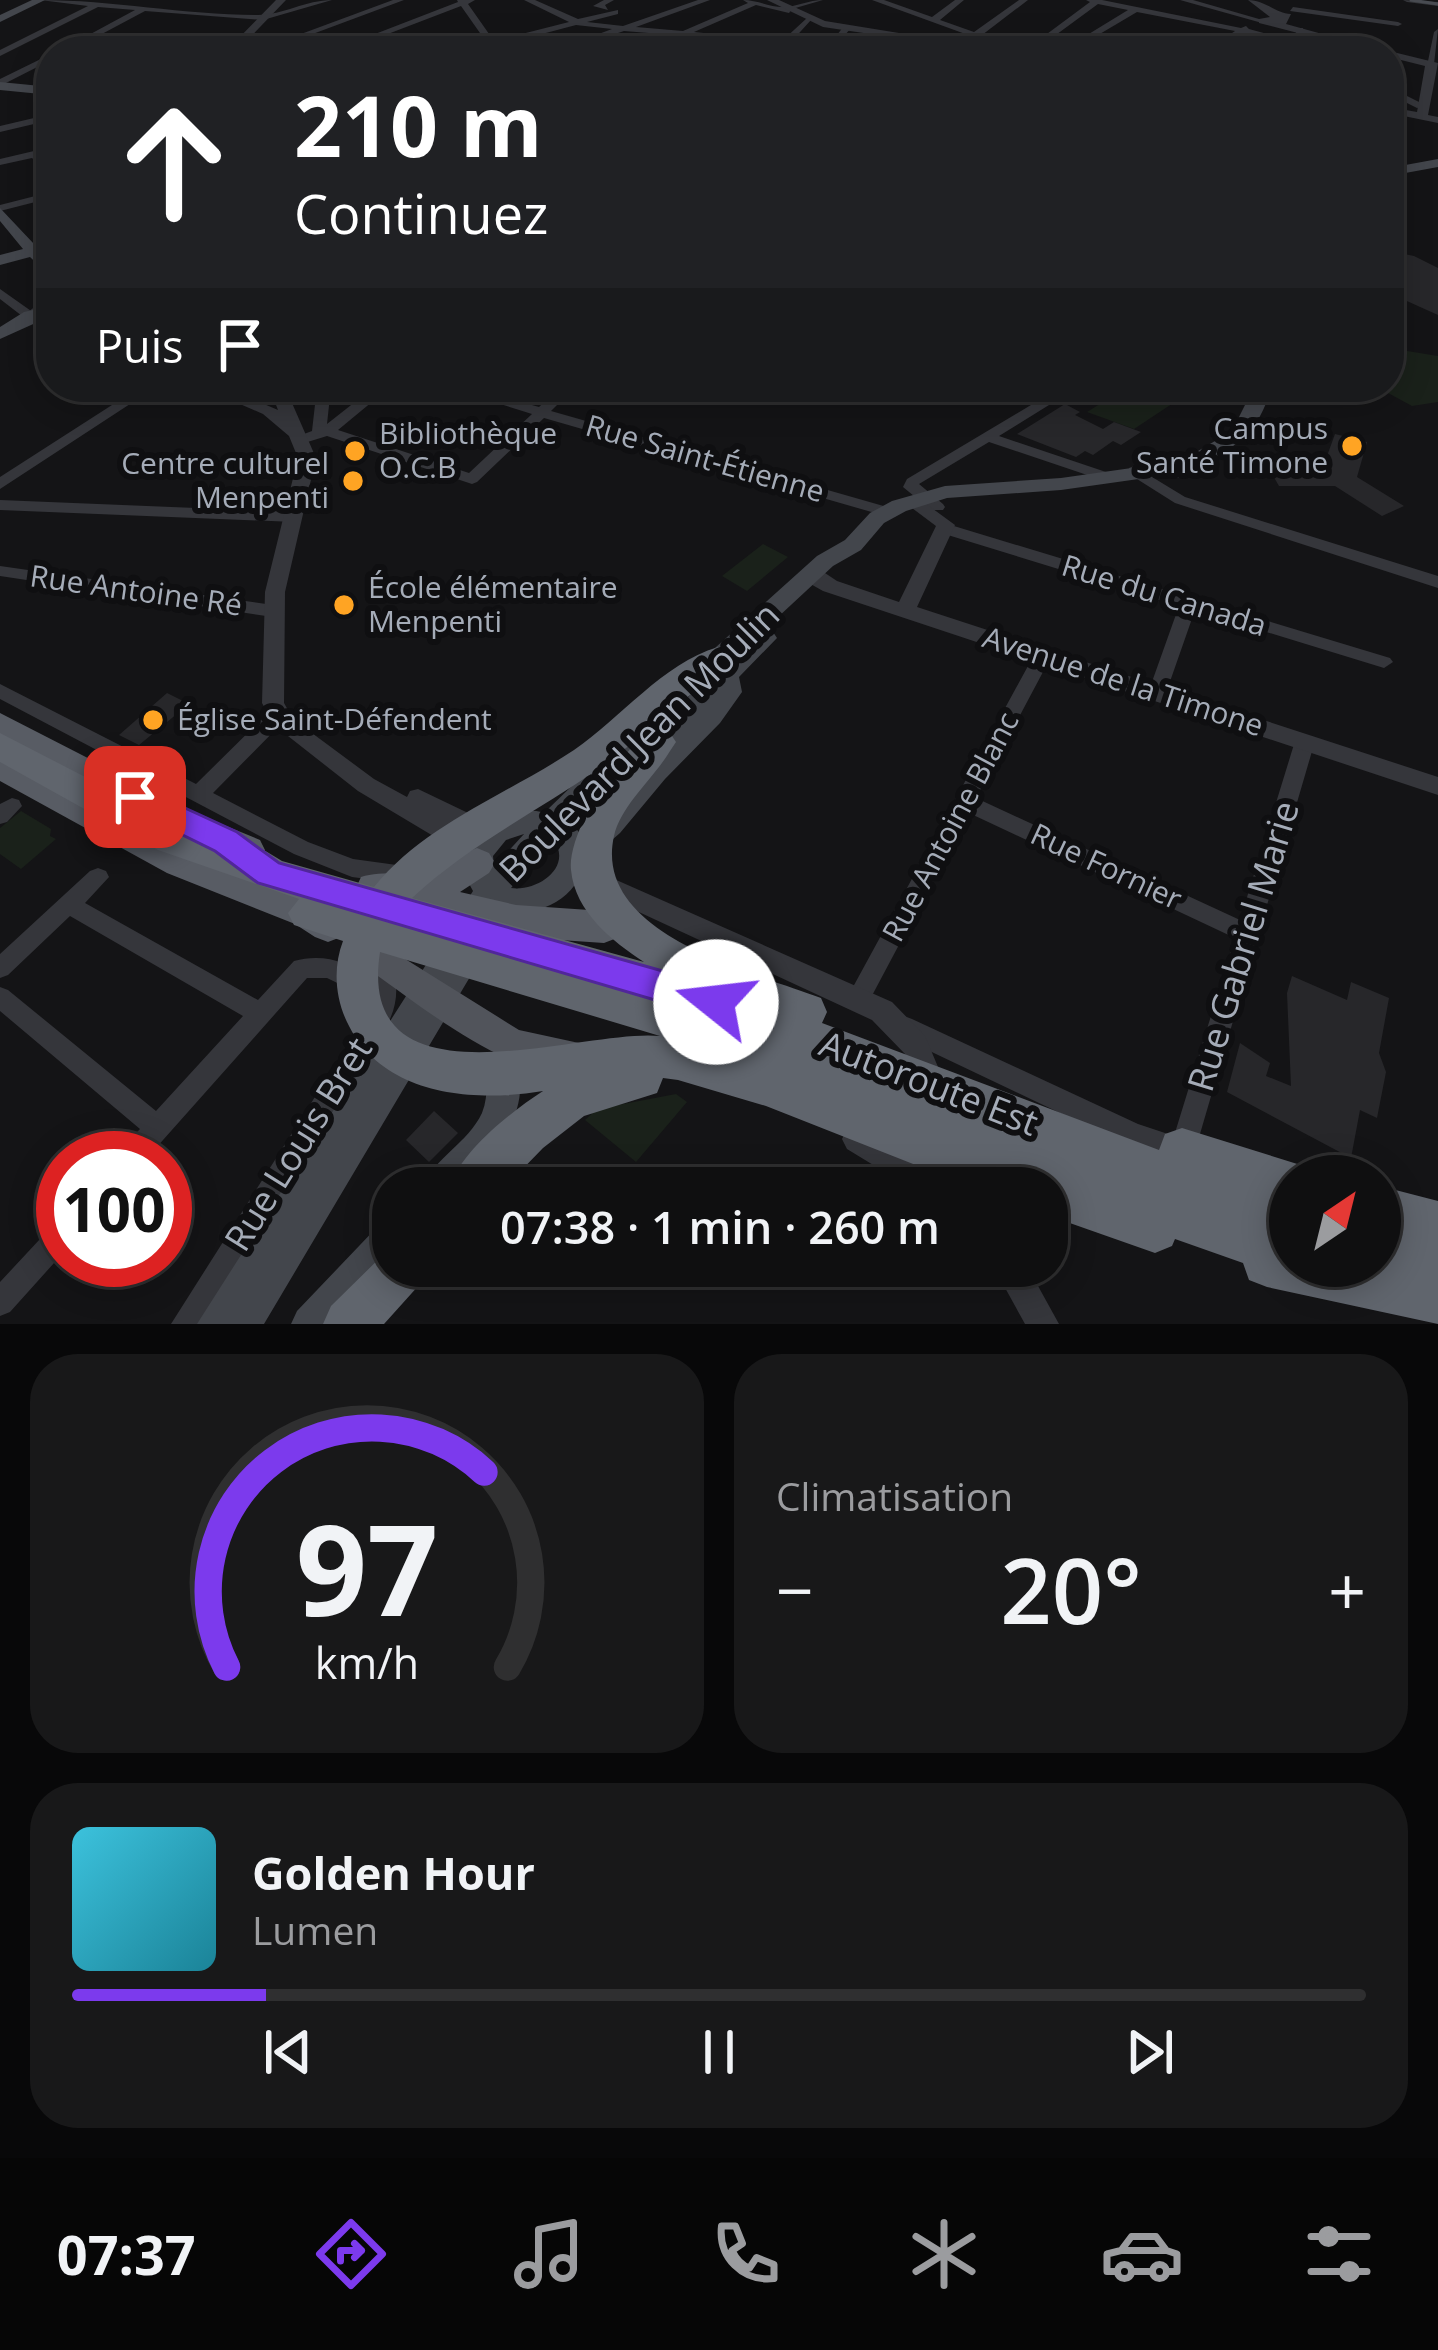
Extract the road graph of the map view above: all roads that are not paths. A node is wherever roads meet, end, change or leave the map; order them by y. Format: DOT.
graph roads {
  1 [pos="42,0"];
  2 [pos="162,0"];
  3 [pos="281,0"];
  4 [pos="328,0"];
  5 [pos="400,0"];
  6 [pos="528,0"];
  7 [pos="624,0"];
  8 [pos="706,0"];
  9 [pos="772,0"];
  10 [pos="819,0"];
  11 [pos="876,0"];
  12 [pos="960,0"];
  13 [pos="1024,0"];
  14 [pos="1095,0"];
  15 [pos="1184,0"];
  16 [pos="1252,0"];
  17 [pos="1408,0"];
  18 [pos="1424,0"];
  19 [pos="465,1"];
  20 [pos="752,1"];
  21 [pos="102,2"];
  22 [pos="1438,3"];
  23 [pos="364,4"];
  24 [pos="610,6"];
  25 [pos="380,7"];
  26 [pos="146,8"];
  27 [pos="1136,9"];
  28 [pos="788,10"];
  29 [pos="284,15"];
  30 [pos="263,18"];
  31 [pos="423,18"];
  32 [pos="0,19"];
  33 [pos="807,20"];
  34 [pos="934,20"];
  35 [pos="1262,20"];
  36 [pos="1283,20"];
  37 [pos="581,24"];
  38 [pos="1398,24"];
  39 [pos="327,26"];
  40 [pos="628,28"];
  41 [pos="848,28"];
  42 [pos="1300,30"];
  43 [pos="1242,31"];
  44 [pos="1438,32"];
  45 [pos="682,33"];
  46 [pos="14,34"];
  47 [pos="977,34"];
  48 [pos="92,36"];
  49 [pos="246,36"];
  50 [pos="303,36"];
  51 [pos="364,36"];
  52 [pos="376,36"];
  53 [pos="487,36"];
  54 [pos="528,36"];
  55 [pos="603,36"];
  56 [pos="676,36"];
  57 [pos="703,36"];
  58 [pos="792,36"];
  59 [pos="841,36"];
  60 [pos="903,36"];
  61 [pos="983,36"];
  62 [pos="1045,36"];
  63 [pos="1091,36"];
  64 [pos="1234,36"];
  65 [pos="1299,36"];
  66 [pos="1323,36"];
  67 [pos="32,37"];
  68 [pos="36,38"];
  69 [pos="0,53"];
  70 [pos="1404,58"];
  71 [pos="36,65"];
  72 [pos="1434,65"];
  73 [pos="0,84"];
  74 [pos="36,90"];
  75 [pos="1404,100"];
  76 [pos="1404,110"];
  77 [pos="1421,111"];
  78 [pos="0,117"];
  79 [pos="1438,120"];
  80 [pos="36,121"];
  81 [pos="4,128"];
  82 [pos="36,156"];
  83 [pos="0,162"];
  84 [pos="1438,163"];
  85 [pos="1404,169"];
  86 [pos="36,199"];
  87 [pos="0,210"];
  88 [pos="36,250"];
  89 [pos="32,251"];
  90 [pos="36,255"];
  91 [pos="0,260"];
  92 [pos="0,293"];
  93 [pos="36,311"];
  94 [pos="30,316"];
  95 [pos="36,318"];
  96 [pos="36,327"];
  97 [pos="1,333"];
  98 [pos="126,402"];
  99 [pos="253,402"];
  100 [pos="277,402"];
  101 [pos="322,402"];
  102 [pos="362,402"];
  103 [pos="506,402"];
  104 [pos="552,402"];
  105 [pos="1046,402"];
  106 [pos="1259,402"];
  107 [pos="277,410"];
  108 [pos="542,412"];
  109 [pos="316,435"];
  110 [pos="987,437"];
  111 [pos="1101,475"];
  112 [pos="1142,475"];
  113 [pos="1078,482"];
  114 [pos="0,484"];
  115 [pos="0,506"];
  116 [pos="930,509"];
  117 [pos="294,517"];
  118 [pos="880,520"];
  119 [pos="0,571"];
  120 [pos="819,577"];
  121 [pos="1438,582"];
  122 [pos="1189,603"];
  123 [pos="273,610"];
  124 [pos="905,611"];
  125 [pos="1043,656"];
  126 [pos="1384,662"];
  127 [pos="722,667"];
  128 [pos="0,691"];
  129 [pos="1157,693"];
  130 [pos="279,714"];
  131 [pos="674,718"];
  132 [pos="2,730"];
  133 [pos="1305,741"];
  134 [pos="0,766"];
  135 [pos="350,772"];
  136 [pos="546,780"];
  137 [pos="1438,785"];
  138 [pos="197,796"];
  139 [pos="4,800"];
  140 [pos="64,801"];
  141 [pos="965,802"];
  142 [pos="458,819"];
  143 [pos="621,819"];
  144 [pos="226,842"];
  145 [pos="488,846"];
  146 [pos="575,852"];
  147 [pos="269,874"];
  148 [pos="98,877"];
  149 [pos="616,886"];
  150 [pos="370,887"];
  151 [pos="560,887"];
  152 [pos="68,904"];
  153 [pos="308,913"];
  154 [pos="1247,933"];
  155 [pos="378,958"];
  156 [pos="593,962"];
  157 [pos="0,968"];
  158 [pos="0,997"];
  159 [pos="859,998"];
  160 [pos="382,1009"];
  161 [pos="260,1014"];
  162 [pos="898,1023"];
  163 [pos="478,1024"];
  164 [pos="622,1055"];
  165 [pos="578,1056"];
  166 [pos="158,1128"];
  167 [pos="155,1131"];
  168 [pos="901,1138"];
  169 [pos="1182,1151"];
  170 [pos="458,1167"];
  171 [pos="477,1167"];
  172 [pos="492,1167"];
  173 [pos="509,1167"];
  174 [pos="921,1167"];
  175 [pos="957,1167"];
  176 [pos="980,1167"];
  177 [pos="1068,1198"];
  178 [pos="1269,1206"];
  179 [pos="1269,1211"];
  180 [pos="1401,1215"];
  181 [pos="1269,1217"];
  182 [pos="1438,1225"];
  183 [pos="372,1259"];
  184 [pos="1438,1260"];
  185 [pos="36,1263"];
  186 [pos="372,1278"];
  187 [pos="1404,1278"];
  188 [pos="382,1287"];
  189 [pos="401,1287"];
  190 [pos="1022,1287"];
  191 [pos="1030,1287"];
  192 [pos="0,1303"];
  193 [pos="185,1324"];
  194 [pos="216,1324"];
  195 [pos="243,1324"];
  196 [pos="310,1324"];
  197 [pos="329,1324"];
  198 [pos="349,1324"];
  199 [pos="367,1324"];
  200 [pos="1044,1324"];
  1 -- 21 [label="street"];
  1 -- 32 [label="main road"];
  2 -- 26 [label="street"];
  3 -- 30 [label="street"];
  4 -- 29 [label="street"];
  5 -- 25 [label="street"];
  6 -- 37 [label="street"];
  7 -- 24 [label="street"];
  8 -- 40 [label="street"];
  9 -- 28 [label="street"];
  10 -- 28 [label="street"];
  11 -- 34 [label="street"];
  12 -- 34 [label="street"];
  13 -- 47 [label="street"];
  14 -- 27 [label="street"];
  14 -- 62 [label="street"];
  15 -- 35 [label="street"];
  16 -- 36 [label="street"];
  17 -- 22 [label="street"];
  18 -- 22 [label="street"];
  19 -- 31 [label="street"];
  19 -- 53 [label="street"];
  20 -- 28 [label="street"];
  20 -- 45 [label="street"];
  21 -- 26 [label="street"];
  21 -- 67 [label="street"];
  23 -- 25 [label="street"];
  24 -- 37 [label="street"];
  25 -- 31 [label="street"];
  25 -- 39 [label="street"];
  26 -- 30 [label="street"];
  26 -- 48 [label="street"];
  27 -- 43 [label="street"];
  27 -- 63 [label="street"];
  28 -- 33 [label="street"];
  29 -- 30 [label="street"];
  29 -- 39 [label="street"];
  30 -- 49 [label="street"];
  31 -- 52 [label="street"];
  33 -- 41 [label="street"];
  33 -- 58 [label="street"];
  34 -- 47 [label="street"];
  35 -- 36 [label="street"];
  35 -- 43 [label="street"];
  36 -- 38 [label="street"];
  36 -- 42 [label="street"];
  36 -- 43 [label="street"];
  37 -- 40 [label="street"];
  37 -- 54 [label="street"];
  39 -- 50 [label="street"];
  39 -- 51 [label="street"];
  40 -- 45 [label="street"];
  40 -- 55 [label="street"];
  41 -- 59 [label="street"];
  41 -- 60 [label="street"];
  42 -- 65 [label="street"];
  42 -- 66 [label="street"];
  43 -- 64 [label="street"];
  44 -- 72 [label="street"];
  45 -- 56 [label="street"];
  45 -- 57 [label="street"];
  46 -- 67 [label="street"];
  47 -- 61 [label="street"];
  67 -- 68 [label="street"];
  67 -- 69 [label="street"];
  70 -- 72 [label="street"];
  71 -- 73 [label="street"];
  72 -- 77 [label="street"];
  73 -- 74 [label="main road"];
  75 -- 77 [label="street"];
  76 -- 77 [label="street"];
  77 -- 79 [label="street"];
  78 -- 81 [label="street"];
  80 -- 81 [label="street"];
  82 -- 83 [label="street"];
  84 -- 85 [label="main road"];
  86 -- 87 [label="street"];
  87 -- 89 [label="main road"];
  88 -- 89 [label="street"];
  89 -- 90 [label="main road"];
  89 -- 91 [label="main road"];
  92 -- 94 [label="street"];
  93 -- 94 [label="street"];
  94 -- 95 [label="main road"];
  94 -- 97 [label="main road"];
  96 -- 97 [label="street"];
  98 -- 114 [label="street"];
  99 -- 107 [label="street"];
  100 -- 107 [label="street"];
  101 -- 109 [label="street"];
  102 -- 109 [label="street"];
  103 -- 108 [label="street, Rue Saint-Étienne"];
  104 -- 108 [label="street"];
  105 -- 110 [label="street"];
  106 -- 112 [label="main road, Boulevard Jean Moulin"];
  107 -- 109 [label="street"];
  108 -- 109 [label="street"];
  108 -- 118 [label="street, Rue Saint-Étienne"];
  109 -- 117 [label="street"];
  110 -- 111 [label="street"];
  110 -- 116 [label="street"];
  111 -- 112 [label="main road, Boulevard Jean Moulin"];
  111 -- 113 [label="main road, Boulevard Jean Moulin"];
  112 -- 113 [label="main road, Boulevard Jean Moulin"];
  112 -- 121 [label="street"];
  113 -- 116 [label="main road, Boulevard Jean Moulin"];
  115 -- 117 [label="street"];
  116 -- 118 [label="main road, Boulevard Jean Moulin"];
  116 -- 122 [label="street, Rue du Canada"];
  116 -- 124 [label="street"];
  117 -- 123 [label="street"];
  118 -- 120 [label="main road, Boulevard Jean Moulin"];
  119 -- 123 [label="street, Rue Antoine Ré"];
  120 -- 124 [label="street, Avenue de la Timone"];
  120 -- 127 [label="main road, Boulevard Jean Moulin"];
  122 -- 126 [label="street, Rue du Canada"];
  122 -- 129 [label="street"];
  123 -- 130 [label="street"];
  124 -- 125 [label="street, Avenue de la Timone"];
  125 -- 129 [label="street, Avenue de la Timone"];
  125 -- 141 [label="street, Rue Antoine Blanc"];
  127 -- 131 [label="main road, Boulevard Jean Moulin"];
  127 -- 136 [label="highway"];
  127 -- 143 [label="main road"];
  128 -- 138 [label="street"];
  129 -- 133 [label="street, Avenue de la Timone"];
  130 -- 135 [label="street"];
  130 -- 138 [label="street"];
  131 -- 179 [label="highway"];
  131 -- 194 [label="main road, Boulevard Jean Moulin"];
  131 -- 195 [label="main road, Boulevard Jean Moulin"];
  132 -- 144 [label="highway"];
  132 -- 147 [label="highway"];
  133 -- 137 [label="street, Avenue de la Timone"];
  133 -- 154 [label="street, Rue Gabriel Marie"];
  134 -- 140 [label="highway"];
  135 -- 142 [label="street"];
  135 -- 145 [label="street"];
  136 -- 142 [label="street"];
  136 -- 145 [label="main road"];
  136 -- 168 [label="highway"];
  138 -- 145 [label="street"];
  139 -- 140 [label="highway"];
  140 -- 153 [label="highway"];
  141 -- 154 [label="street, Rue Fornier"];
  141 -- 159 [label="street, Rue Antoine Blanc"];
  142 -- 145 [label="street"];
  143 -- 146 [label="main road"];
  143 -- 149 [label="street"];
  144 -- 147 [label="highway, Autoroute Est"];
  144 -- 150 [label="highway"];
  145 -- 146 [label="main road"];
  145 -- 150 [label="highway"];
  145 -- 151 [label="main road"];
  146 -- 149 [label="street"];
  146 -- 151 [label="main road"];
  147 -- 156 [label="highway, Autoroute Est"];
  148 -- 152 [label="street"];
  149 -- 151 [label="street"];
  149 -- 159 [label="street"];
  150 -- 156 [label="highway"];
  151 -- 156 [label="main road"];
  152 -- 157 [label="street"];
  152 -- 161 [label="street"];
  153 -- 155 [label="highway"];
  153 -- 156 [label="highway, Autoroute Est"];
  154 -- 169 [label="street, Rue Gabriel Marie"];
  155 -- 160 [label="street, Rue Louis Bret"];
  155 -- 163 [label="main road"];
  156 -- 164 [label="main road"];
  156 -- 181 [label="highway, Autoroute Est"];
  158 -- 166 [label="street"];
  159 -- 162 [label="street"];
  160 -- 161 [label="street"];
  160 -- 193 [label="street, Rue Louis Bret"];
  161 -- 166 [label="street"];
  162 -- 169 [label="street"];
  162 -- 175 [label="street"];
  163 -- 165 [label="main road"];
  163 -- 170 [label="main road"];
  164 -- 165 [label="main road"];
  164 -- 173 [label="main road"];
  164 -- 174 [label="street"];
  165 -- 171 [label="main road"];
  166 -- 167 [label="street"];
  168 -- 172 [label="highway"];
  168 -- 176 [label="highway"];
  169 -- 178 [label="highway"];
  177 -- 187 [label="highway"];
  180 -- 182 [label="highway"];
  183 -- 196 [label="main road"];
  184 -- 187 [label="highway"];
  185 -- 192 [label="street"];
  186 -- 197 [label="main road"];
  188 -- 198 [label="highway"];
  189 -- 199 [label="main road"];
  190 -- 200 [label="street"];
  191 -- 200 [label="street"];
}
